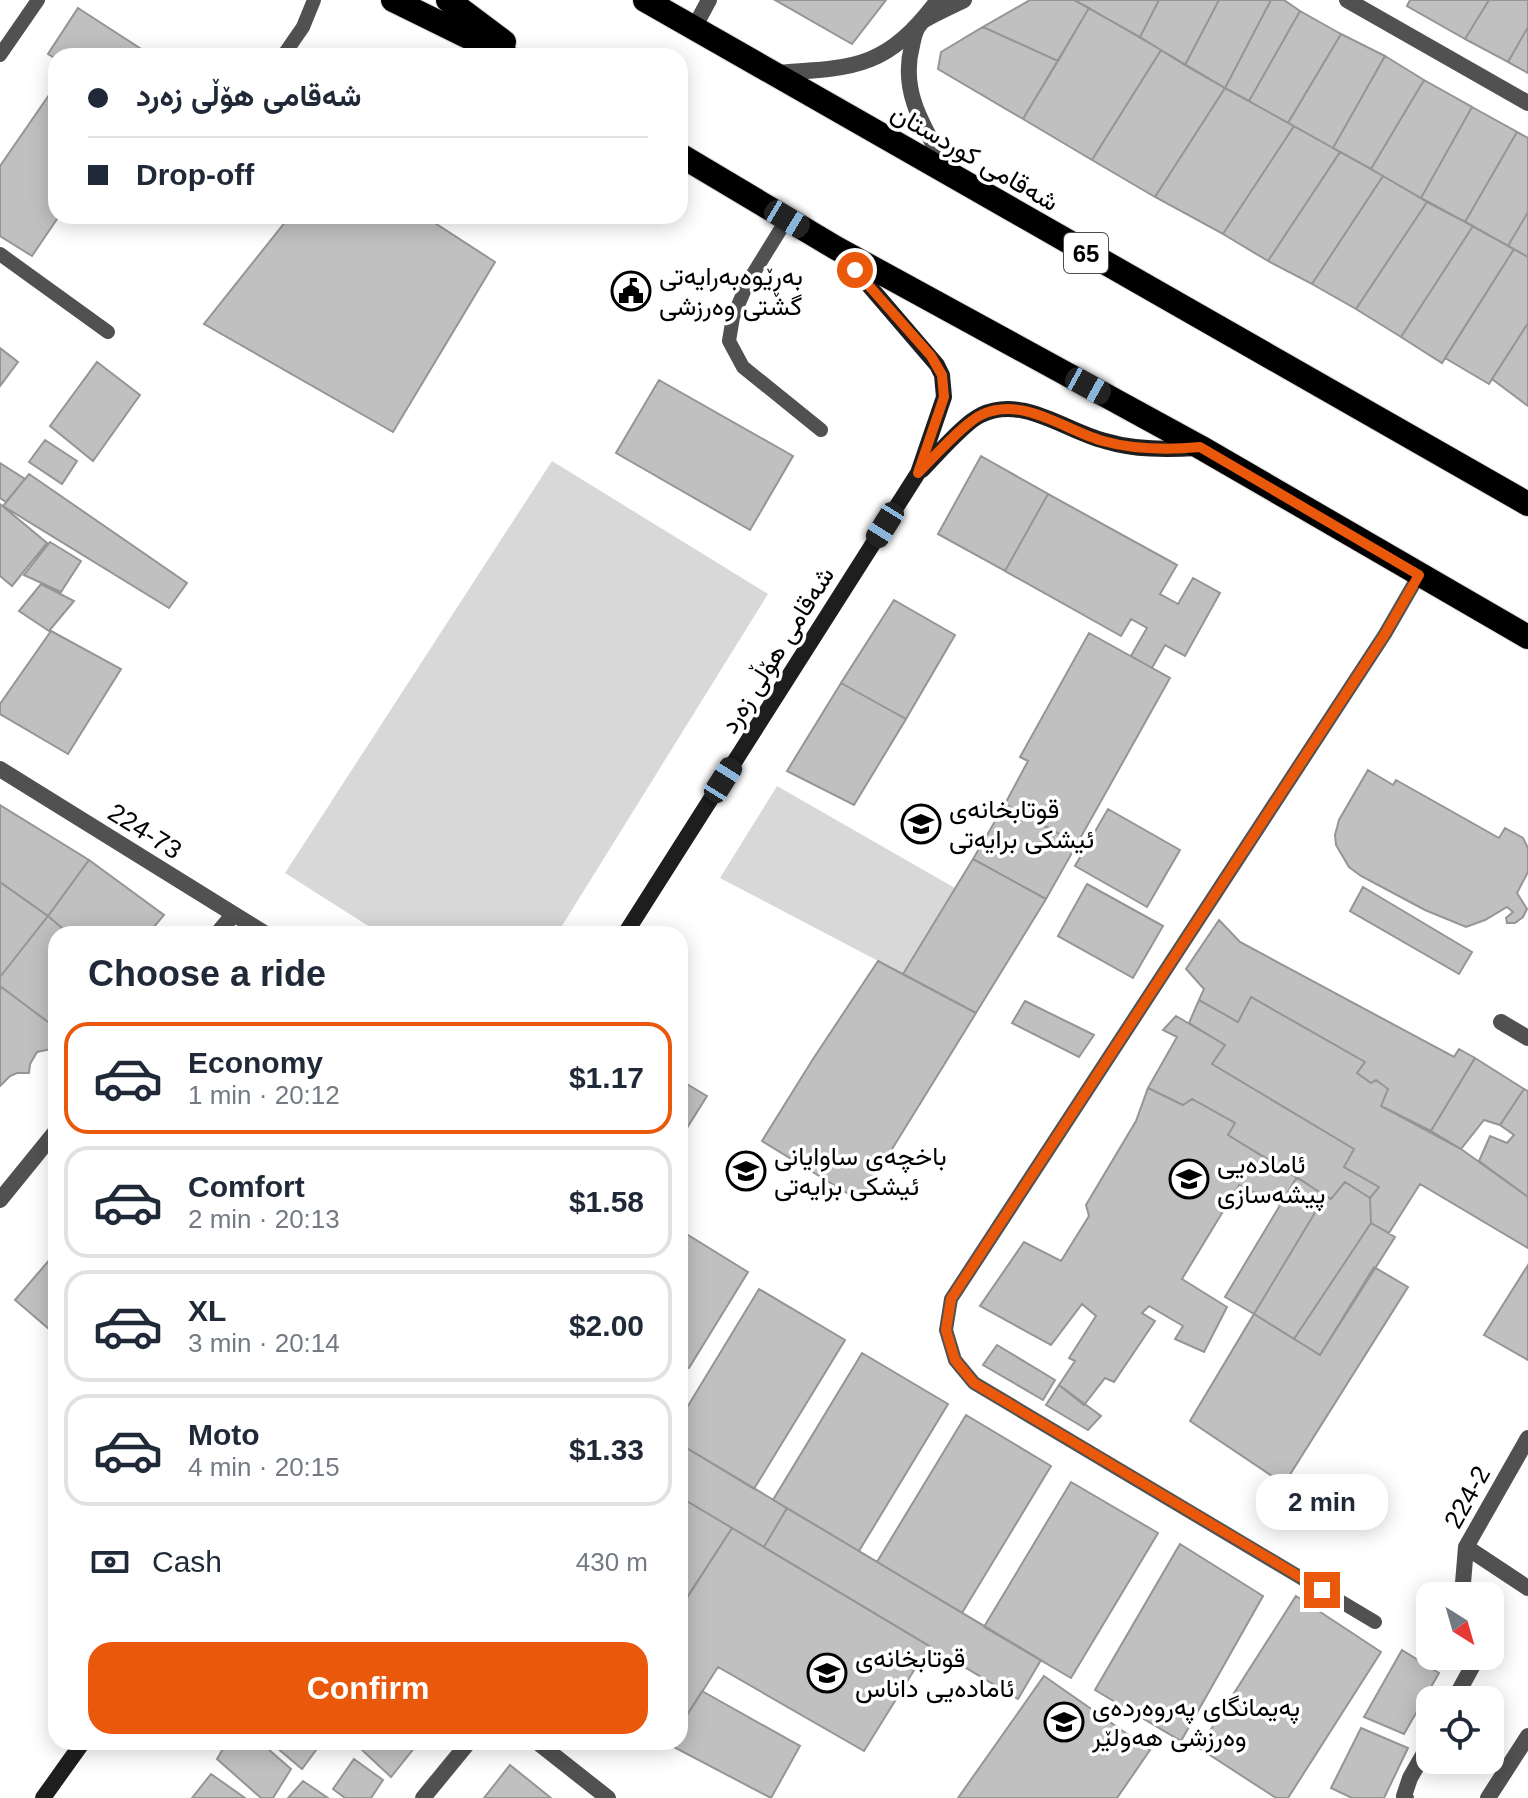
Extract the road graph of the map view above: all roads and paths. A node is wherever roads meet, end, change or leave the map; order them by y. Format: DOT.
graph roads {
  1 [pos="38,0"];
  2 [pos="314,0"];
  3 [pos="393,0"];
  4 [pos="448,0"];
  5 [pos="645,0"];
  6 [pos="709,0"];
  7 [pos="938,0"];
  8 [pos="964,0"];
  9 [pos="1347,0"];
  10 [pos="921,23"];
  11 [pos="694,28"];
  12 [pos="289,48"];
  13 [pos="491,48"];
  14 [pos="511,48"];
  15 [pos="0,55"];
  16 [pos="772,73"];
  17 [pos="1528,103"];
  18 [pos="688,160"];
  19 [pos="951,176"];
  20 [pos="787,219"];
  21 [pos="836,248"];
  22 [pos="0,254"];
  23 [pos="108,332"];
  24 [pos="821,430"];
  25 [pos="1200,447"];
  26 [pos="918,473"];
  27 [pos="1528,504"];
  28 [pos="1419,575"];
  29 [pos="1528,637"];
  30 [pos="0,769"];
  31 [pos="233,915"];
  32 [pos="224,926"];
  33 [pos="252,926"];
  34 [pos="630,926"];
  35 [pos="1501,1022"];
  36 [pos="1528,1038"];
  37 [pos="48,1141"];
  38 [pos="0,1200"];
  39 [pos="1528,1438"];
  40 [pos="1466,1547"];
  41 [pos="1466,1582"];
  42 [pos="1528,1588"];
  43 [pos="1375,1622"];
  44 [pos="1528,1736"];
  45 [pos="77,1750"];
  46 [pos="462,1750"];
  47 [pos="547,1750"];
  48 [pos="1416,1768"];
  49 [pos="43,1798"];
  50 [pos="423,1798"];
  51 [pos="608,1798"];
  52 [pos="1406,1798"];
  53 [pos="1488,1798"];
  1 -- 15 [label="lane"];
  2 -- 12 [label="lane"];
  3 -- 13 [label="highway"];
  4 -- 14 [label="highway"];
  5 -- 11 [label="highway, شەقامی کوردستان / 65"];
  6 -- 11 [label="street"];
  7 -- 10 [label="street"];
  8 -- 10 [label="street"];
  9 -- 17 [label="street"];
  10 -- 16 [label="street"];
  10 -- 19 [label="street"];
  11 -- 16 [label="highway, شەقامی کوردستان / 65"];
  16 -- 19 [label="highway, شەقامی کوردستان / 65"];
  18 -- 20 [label="highway"];
  19 -- 27 [label="highway, شەقامی کوردستان / 65"];
  20 -- 21 [label="highway"];
  20 -- 24 [label="lane"];
  21 -- 25 [label="highway"];
  21 -- 26 [label="street, شەقامی هۆڵی زەرد"];
  22 -- 23 [label="lane"];
  25 -- 26 [label="street, شەقامی هۆڵی زەرد"];
  25 -- 28 [label="highway"];
  26 -- 34 [label="street, شەقامی هۆڵی زەرد"];
  28 -- 29 [label="highway"];
  28 -- 43 [label="lane"];
  30 -- 31 [label="street, 224-73"];
  31 -- 32 [label="street"];
  31 -- 33 [label="street, 224-73"];
  35 -- 36 [label="street"];
  37 -- 38 [label="street"];
  39 -- 40 [label="street, 224-2"];
  40 -- 41 [label="street, 224-2"];
  40 -- 42 [label="street"];
  44 -- 53 [label="street"];
  45 -- 49 [label="street"];
  46 -- 50 [label="street"];
  47 -- 51 [label="street"];
  48 -- 52 [label="street"];
}
